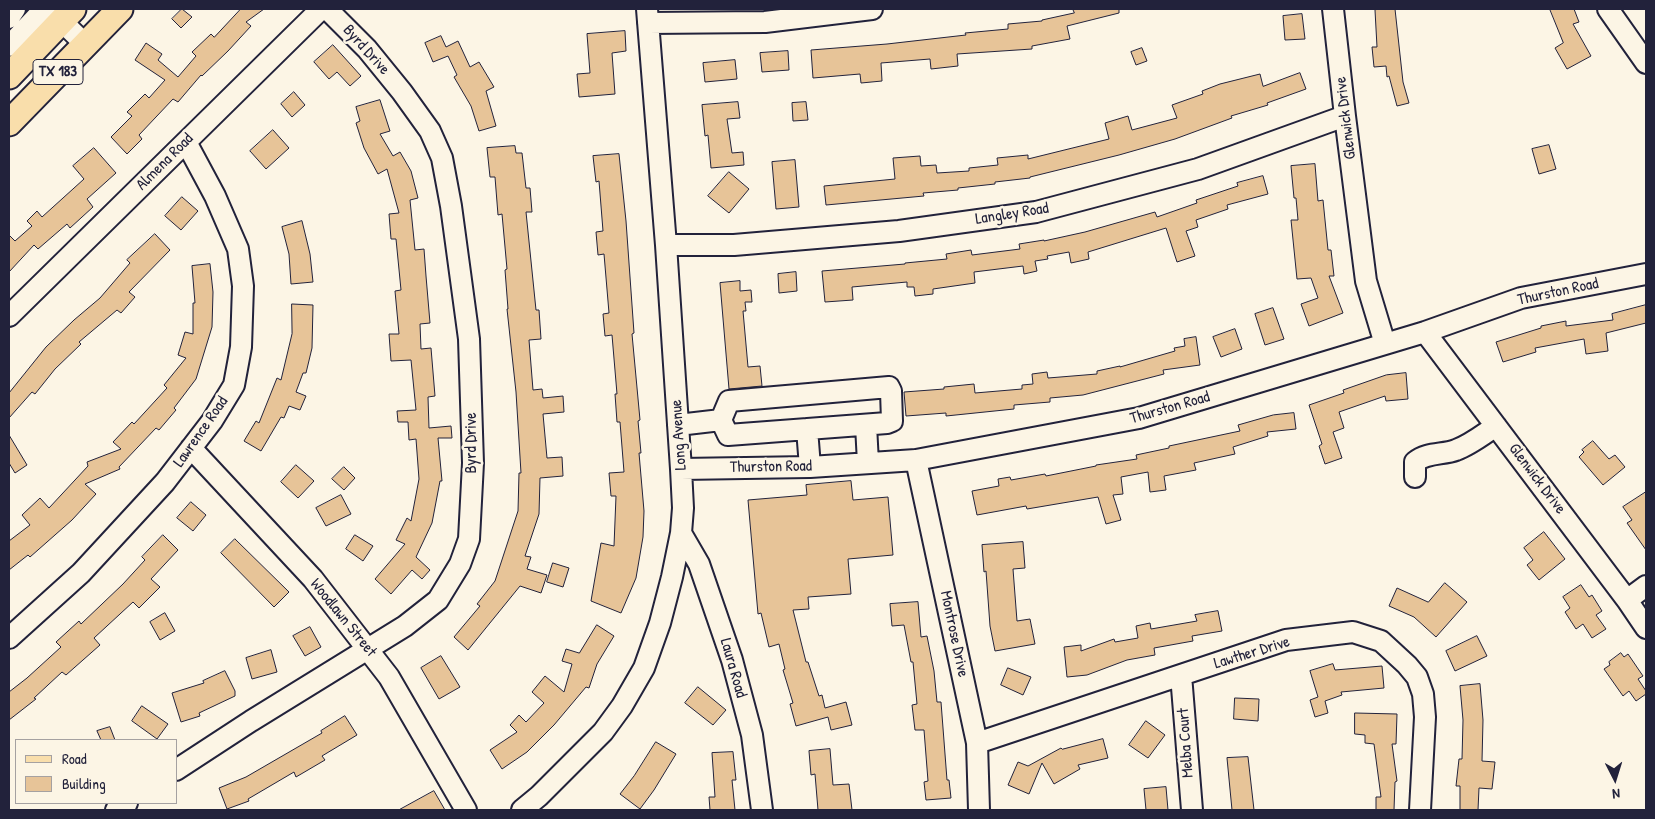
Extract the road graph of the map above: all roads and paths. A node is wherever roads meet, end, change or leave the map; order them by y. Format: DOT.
graph roads {
  1 [pos="15,9"];
  2 [pos="120,9"];
  3 [pos="322,9"];
  4 [pos="327,9"];
  5 [pos="872,9"];
  6 [pos="1333,9"];
  7 [pos="1608,9"];
  8 [pos="57,12"];
  9 [pos="648,16"];
  10 [pos="9,18"];
  11 [pos="85,44"];
  12 [pos="9,46"];
  13 [pos="1645,59"];
  14 [pos="9,76"];
  15 [pos="1345,116"];
  16 [pos="9,124"];
  17 [pos="186,142"];
  18 [pos="666,246"];
  19 [pos="1646,274"];
  20 [pos="9,316"];
  21 [pos="1425,332"];
  22 [pos="1385,344"];
  23 [pos="721,420"];
  24 [pos="678,425"];
  25 [pos="866,425"];
  26 [pos="1496,426"];
  27 [pos="807,429"];
  28 [pos="191,448"];
  29 [pos="916,460"];
  30 [pos="868,463"];
  31 [pos="810,466"];
  32 [pos="681,469"];
  33 [pos="1415,477"];
  34 [pos="681,533"];
  35 [pos="1646,586"];
  36 [pos="1627,600"];
  37 [pos="1646,628"];
  38 [pos="9,638"];
  39 [pos="368,649"];
  40 [pos="1181,675"];
  41 [pos="977,743"];
  42 [pos="178,769"];
  43 [pos="466,810"];
  44 [pos="522,810"];
  45 [pos="762,810"];
  46 [pos="979,810"];
  47 [pos="1192,810"];
  48 [pos="1420,810"];
  1 -- 10 [label="street"];
  2 -- 11 [label="main road, TX 183"];
  3 -- 17 [label="street, Almena Road"];
  4 -- 39 [label="street, Byrd Drive"];
  5 -- 9 [label="street"];
  6 -- 15 [label="street, Glenwick Drive"];
  7 -- 13 [label="street"];
  8 -- 11 [label="street"];
  8 -- 12 [label="street"];
  8 -- 14 [label="main road, TX 183"];
  9 -- 18 [label="street, Long Avenue"];
  11 -- 16 [label="main road, TX 183"];
  15 -- 18 [label="street, Langley Road"];
  15 -- 22 [label="street, Glenwick Drive"];
  17 -- 20 [label="street, Almena Road"];
  17 -- 28 [label="street, Lawrence Road"];
  18 -- 24 [label="street, Long Avenue"];
  19 -- 21 [label="street, Thurston Road"];
  21 -- 22 [label="street, Thurston Road"];
  21 -- 26 [label="street, Glenwick Drive"];
  22 -- 29 [label="street, Thurston Road"];
  23 -- 24 [label="street"];
  23 -- 25 [label="street"];
  23 -- 27 [label="street"];
  24 -- 32 [label="street, Long Avenue"];
  25 -- 27 [label="street"];
  25 -- 30 [label="street"];
  26 -- 33 [label="street"];
  26 -- 36 [label="street, Glenwick Drive"];
  27 -- 31 [label="street"];
  28 -- 38 [label="street, Lawrence Road"];
  28 -- 39 [label="street, Woodlawn Street"];
  29 -- 30 [label="street, Thurston Road"];
  29 -- 41 [label="street, Montrose Drive"];
  30 -- 31 [label="street, Thurston Road"];
  31 -- 32 [label="street, Thurston Road"];
  32 -- 34 [label="street, Long Avenue"];
  34 -- 44 [label="street, Long Avenue"];
  34 -- 45 [label="street, Laura Road"];
  35 -- 36 [label="street"];
  36 -- 37 [label="street, Glenwick Drive"];
  39 -- 42 [label="street, Byrd Drive"];
  39 -- 43 [label="street, Woodlawn Street"];
  40 -- 41 [label="street, Lawther Drive"];
  40 -- 47 [label="street, Melba Court"];
  40 -- 48 [label="street, Lawther Drive"];
  41 -- 46 [label="street, Montrose Drive"];
}
